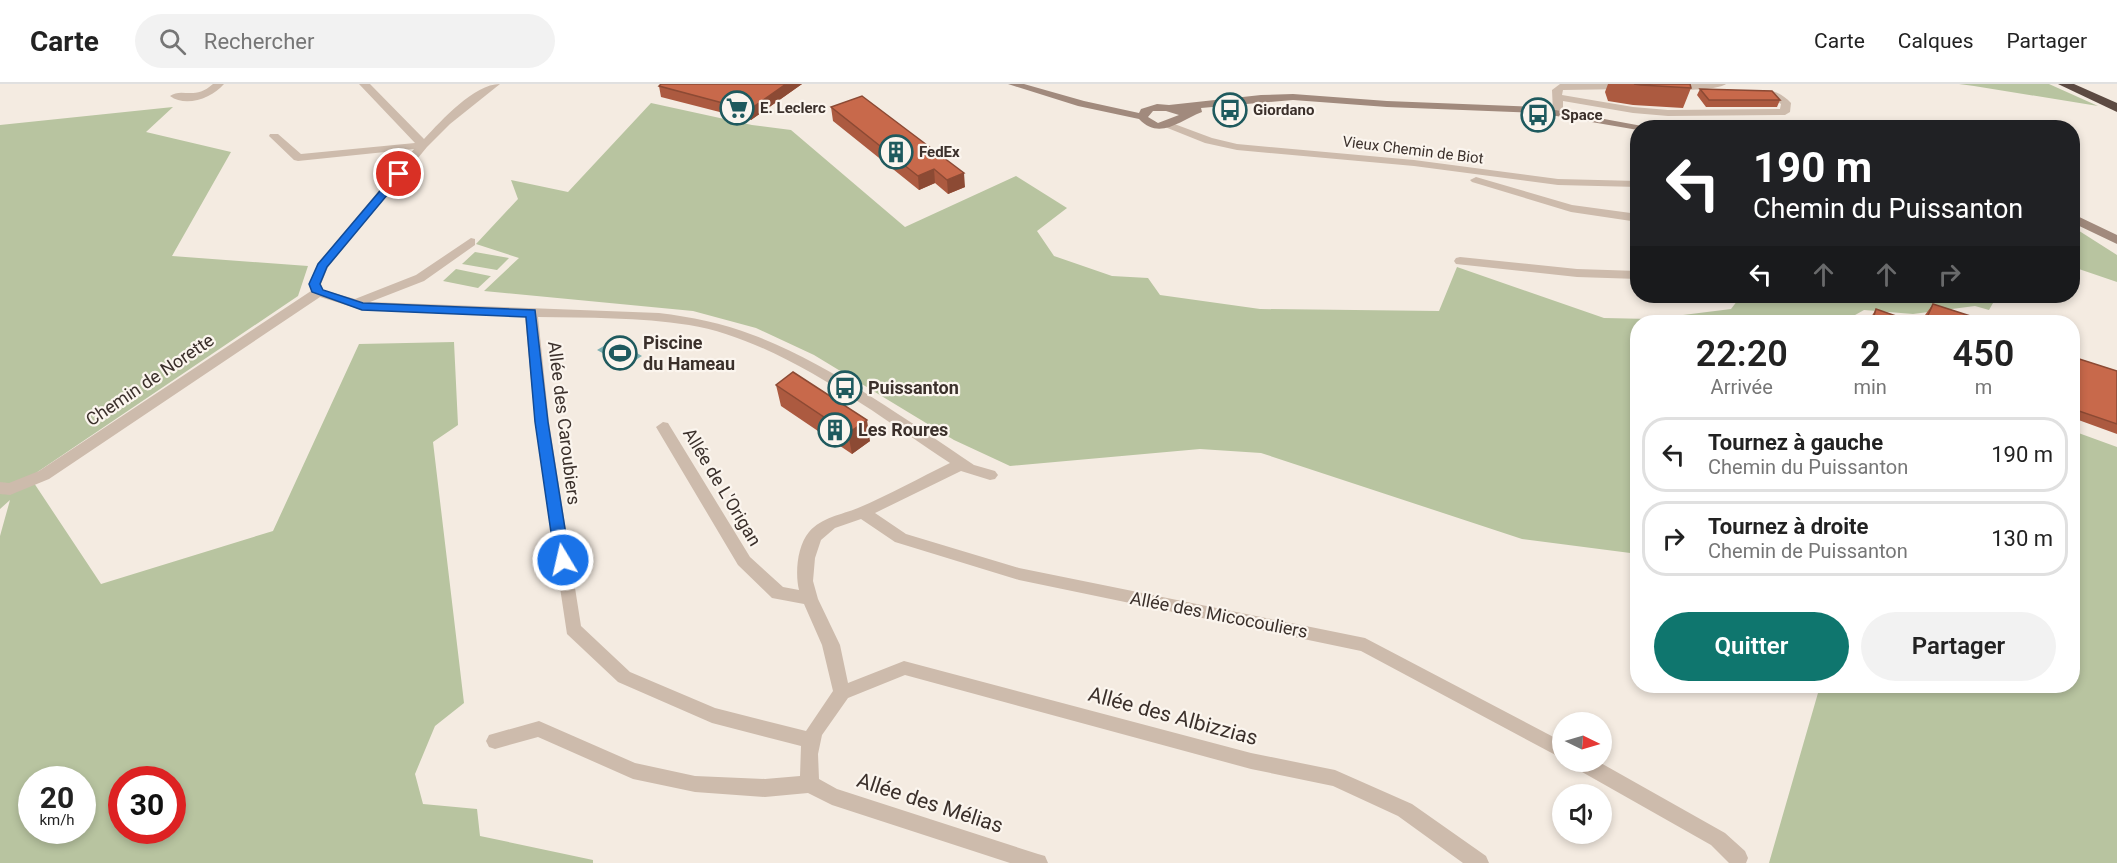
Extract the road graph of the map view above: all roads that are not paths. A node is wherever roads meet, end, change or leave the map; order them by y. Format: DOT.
graph roads {
  1 [pos="219,84"];
  2 [pos="364,84"];
  3 [pos="495,84"];
  4 [pos="1013,84"];
  5 [pos="1698,84"];
  6 [pos="1721,84"];
  7 [pos="2064,84"];
  8 [pos="2088,84"];
  9 [pos="1638,87"];
  10 [pos="1658,87"];
  11 [pos="1679,87"];
  12 [pos="1753,93"];
  13 [pos="175,96"];
  14 [pos="1557,97"];
  15 [pos="2117,97"];
  16 [pos="1221,103"];
  17 [pos="1082,104"];
  18 [pos="1153,108"];
  19 [pos="1170,108"];
  20 [pos="2117,108"];
  21 [pos="1558,112"];
  22 [pos="1143,117"];
  23 [pos="1176,121"];
  24 [pos="1630,125"];
  25 [pos="274,136"];
  26 [pos="424,145"];
  27 [pos="1379,161"];
  28 [pos="1630,184"];
  29 [pos="1630,217"];
  30 [pos="2080,221"];
  31 [pos="2117,238"];
  32 [pos="471,242"];
  33 [pos="1460,261"];
  34 [pos="1630,275"];
  35 [pos="318,292"];
  36 [pos="354,304"];
  37 [pos="531,313"];
  38 [pos="663,427"];
  39 [pos="962,464"];
  40 [pos="990,475"];
  41 [pos="0,488"];
  42 [pos="863,512"];
  43 [pos="810,599"];
  44 [pos="842,693"];
  45 [pos="810,740"];
  46 [pos="495,741"];
  47 [pos="1552,745"];
  48 [pos="1600,772"];
  49 [pos="810,784"];
  50 [pos="1738,858"];
  51 [pos="1038,863"];
  52 [pos="1479,863"];
  1 -- 13 [label="street"];
  2 -- 26 [label="street"];
  3 -- 26 [label="street"];
  4 -- 17 [label="main road"];
  5 -- 11 [label="street"];
  6 -- 11 [label="street"];
  7 -- 20 [label="highway"];
  8 -- 15 [label="highway"];
  9 -- 14 [label="street"];
  10 -- 11 [label="street"];
  12 -- 14 [label="street"];
  14 -- 21 [label="street"];
  16 -- 19 [label="main road"];
  16 -- 21 [label="main road"];
  16 -- 23 [label="main road"];
  17 -- 18 [label="main road"];
  17 -- 22 [label="main road"];
  18 -- 19 [label="main road"];
  18 -- 22 [label="main road"];
  19 -- 23 [label="main road"];
  21 -- 24 [label="main road"];
  22 -- 23 [label="main road"];
  23 -- 27 [label="street, Vieux Chemin de Biot"];
  25 -- 26 [label="street"];
  26 -- 35 [label="street"];
  27 -- 28 [label="street, Vieux Chemin de Biot"];
  27 -- 29 [label="street"];
  30 -- 31 [label="main road"];
  32 -- 36 [label="street"];
  33 -- 34 [label="street"];
  35 -- 36 [label="street"];
  35 -- 41 [label="street, Chemin de Norette"];
  36 -- 37 [label="street"];
  37 -- 39 [label="street"];
  37 -- 45 [label="street, Allée des Caroubiers"];
  38 -- 43 [label="street, Allée de L'Origan"];
  39 -- 40 [label="street"];
  39 -- 42 [label="street"];
  42 -- 43 [label="street"];
  42 -- 47 [label="street, Allée des Micocouliers"];
  43 -- 44 [label="street"];
  44 -- 45 [label="street"];
  44 -- 52 [label="street, Allée des Albizzias"];
  45 -- 49 [label="street"];
  46 -- 49 [label="street"];
  48 -- 50 [label="street"];
  49 -- 51 [label="street, Allée des Mélias"];
}
